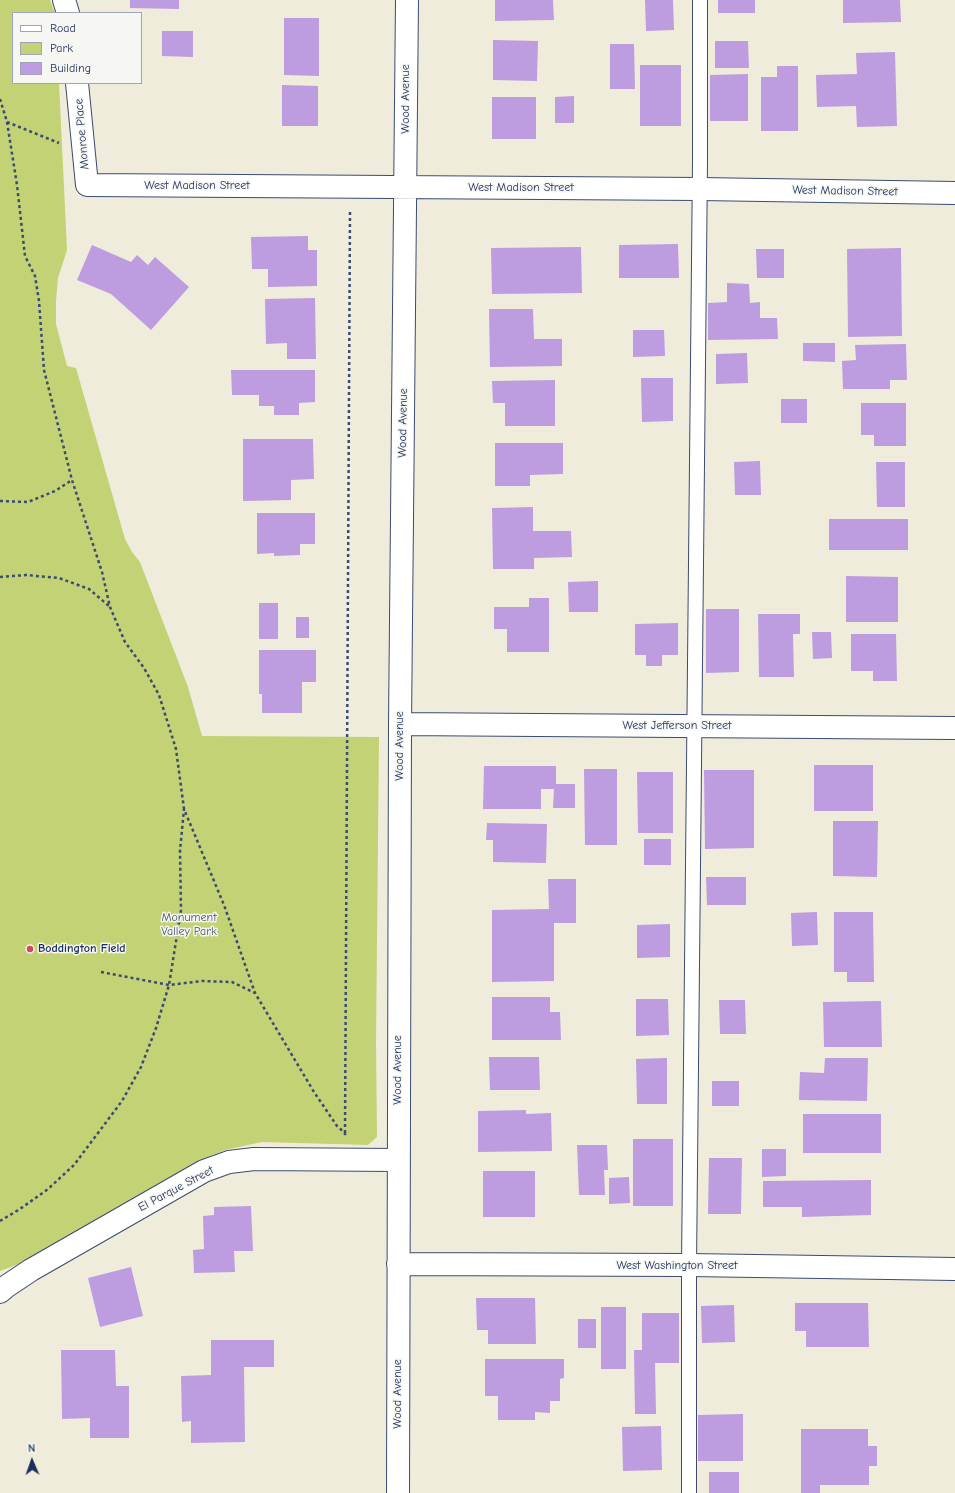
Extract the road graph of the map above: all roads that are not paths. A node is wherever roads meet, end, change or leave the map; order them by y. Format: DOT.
graph roads {
  1 [pos="64,0"];
  2 [pos="407,0"];
  3 [pos="700,0"];
  4 [pos="68,12"];
  5 [pos="77,84"];
  6 [pos="87,185"];
  7 [pos="405,187"];
  8 [pos="700,189"];
  9 [pos="955,193"];
  10 [pos="400,724"];
  11 [pos="694,726"];
  12 [pos="955,728"];
  13 [pos="398,1160"];
  14 [pos="398,1264"];
  15 [pos="689,1265"];
  16 [pos="955,1269"];
  17 [pos="0,1292"];
  18 [pos="398,1493"];
  19 [pos="689,1493"];
  1 -- 4 [label="street"];
  2 -- 7 [label="street, Wood Avenue"];
  3 -- 8 [label="lane"];
  5 -- 6 [label="street, Monroe Place"];
  6 -- 7 [label="street, West Madison Street"];
  7 -- 8 [label="street, West Madison Street"];
  7 -- 10 [label="street, Wood Avenue"];
  8 -- 9 [label="street, West Madison Street"];
  8 -- 11 [label="lane"];
  10 -- 11 [label="street, West Jefferson Street"];
  10 -- 13 [label="street, Wood Avenue"];
  11 -- 12 [label="street, West Jefferson Street"];
  11 -- 15 [label="lane"];
  13 -- 14 [label="street, Wood Avenue"];
  13 -- 17 [label="street, El Parque Street"];
  14 -- 15 [label="street, West Washington Street"];
  14 -- 18 [label="street, Wood Avenue"];
  15 -- 16 [label="street, West Washington Street"];
  15 -- 19 [label="lane"];
}
